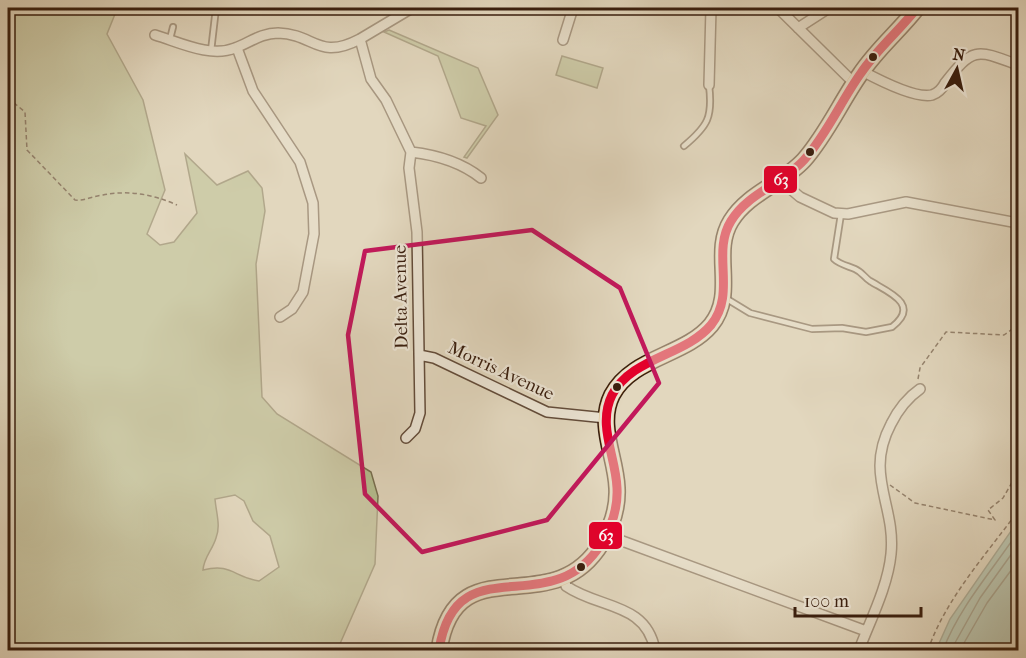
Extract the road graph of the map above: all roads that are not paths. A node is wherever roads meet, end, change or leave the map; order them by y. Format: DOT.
graph roads {
  1 [pos="216,8"];
  2 [pos="412,8"];
  3 [pos="573,8"];
  4 [pos="711,8"];
  5 [pos="778,8"];
  6 [pos="828,8"];
  7 [pos="917,8"];
  8 [pos="173,27"];
  9 [pos="798,28"];
  10 [pos="155,35"];
  11 [pos="170,39"];
  12 [pos="360,39"];
  13 [pos="562,40"];
  14 [pos="237,48"];
  15 [pos="211,51"];
  16 [pos="1018,65"];
  17 [pos="858,77"];
  18 [pos="709,85"];
  19 [pos="684,146"];
  20 [pos="411,153"];
  21 [pos="481,178"];
  22 [pos="780,180"];
  23 [pos="842,214"];
  24 [pos="1018,223"];
  25 [pos="723,298"];
  26 [pos="280,317"];
  27 [pos="419,355"];
  28 [pos="920,389"];
  29 [pos="606,418"];
  30 [pos="406,438"];
  31 [pos="606,535"];
  32 [pos="564,578"];
  33 [pos="866,631"];
  34 [pos="439,651"];
  35 [pos="655,651"];
  36 [pos="859,651"];
  1 -- 15 [label="lane"];
  2 -- 12 [label="street"];
  3 -- 13 [label="street"];
  4 -- 18 [label="street"];
  5 -- 9 [label="street"];
  6 -- 9 [label="street"];
  7 -- 17 [label="main road"];
  8 -- 11 [label="lane"];
  9 -- 17 [label="street"];
  10 -- 11 [label="street"];
  11 -- 15 [label="street"];
  12 -- 14 [label="street"];
  12 -- 20 [label="street, Delta Avenue"];
  14 -- 15 [label="street"];
  14 -- 26 [label="street"];
  16 -- 17 [label="street"];
  17 -- 22 [label="main road"];
  18 -- 19 [label="lane"];
  20 -- 21 [label="street"];
  20 -- 27 [label="street, Delta Avenue"];
  22 -- 23 [label="street"];
  22 -- 25 [label="main road"];
  23 -- 24 [label="street"];
  23 -- 25 [label="lane"];
  25 -- 29 [label="main road"];
  27 -- 29 [label="street, Morris Avenue"];
  27 -- 30 [label="street, Delta Avenue"];
  28 -- 33 [label="street"];
  29 -- 31 [label="main road"];
  31 -- 32 [label="main road"];
  31 -- 33 [label="street"];
  32 -- 34 [label="main road"];
  32 -- 35 [label="street"];
  33 -- 36 [label="street"];
}
